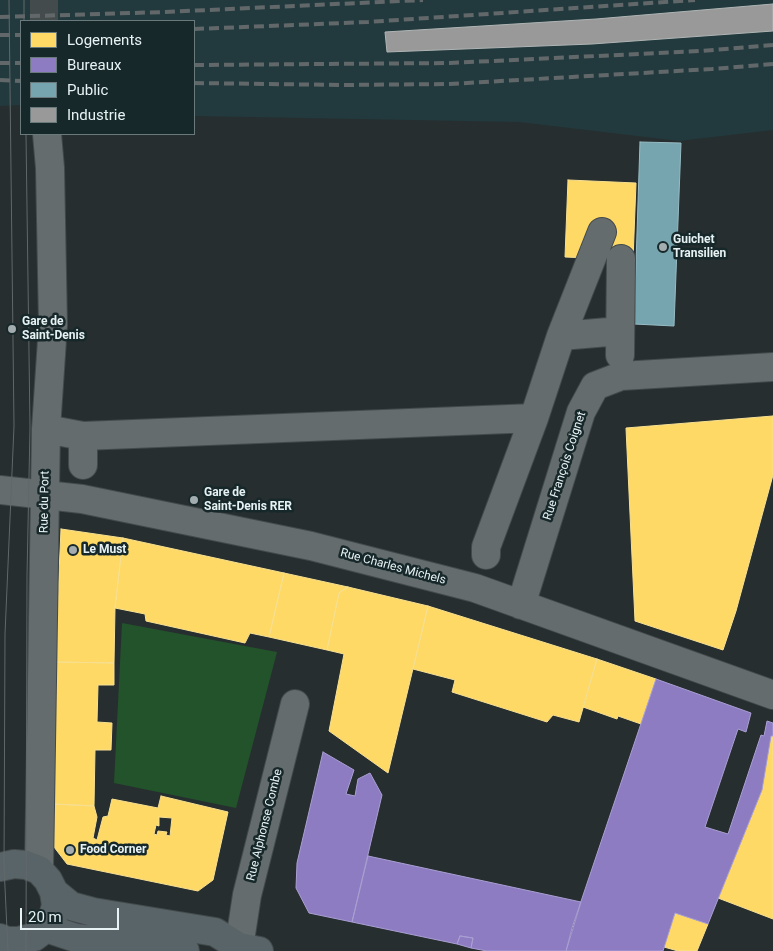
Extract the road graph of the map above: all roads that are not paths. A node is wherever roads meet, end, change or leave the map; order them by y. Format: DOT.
graph roads {
  1 [pos="46,135"];
  2 [pos="602,232"];
  3 [pos="621,259"];
  4 [pos="561,336"];
  5 [pos="773,367"];
  6 [pos="534,418"];
  7 [pos="46,429"];
  8 [pos="83,436"];
  9 [pos="84,466"];
  10 [pos="0,490"];
  11 [pos="45,495"];
  12 [pos="486,555"];
  13 [pos="521,605"];
  14 [pos="773,695"];
  15 [pos="295,704"];
  16 [pos="0,867"];
  17 [pos="46,881"];
  18 [pos="43,937"];
  19 [pos="5,943"];
  20 [pos="240,950"];
  21 [pos="185,951"];
  1 -- 7 [label="street, Rue du Port"];
  2 -- 4 [label="street"];
  3 -- 4 [label="street"];
  4 -- 6 [label="street"];
  5 -- 13 [label="street, Rue François Coignet"];
  6 -- 8 [label="street"];
  6 -- 12 [label="street"];
  7 -- 8 [label="street"];
  7 -- 11 [label="street, Rue du Port"];
  8 -- 9 [label="street"];
  10 -- 11 [label="street, Rue Charles Michels"];
  11 -- 13 [label="street, Rue Charles Michels"];
  11 -- 17 [label="street, Rue du Port"];
  13 -- 14 [label="street, Rue Charles Michels"];
  15 -- 20 [label="street, Rue Alphonse Combe"];
  16 -- 17 [label="main road"];
  17 -- 18 [label="main road"];
  17 -- 20 [label="main road"];
  18 -- 19 [label="main road"];
  18 -- 21 [label="main road"];
}
